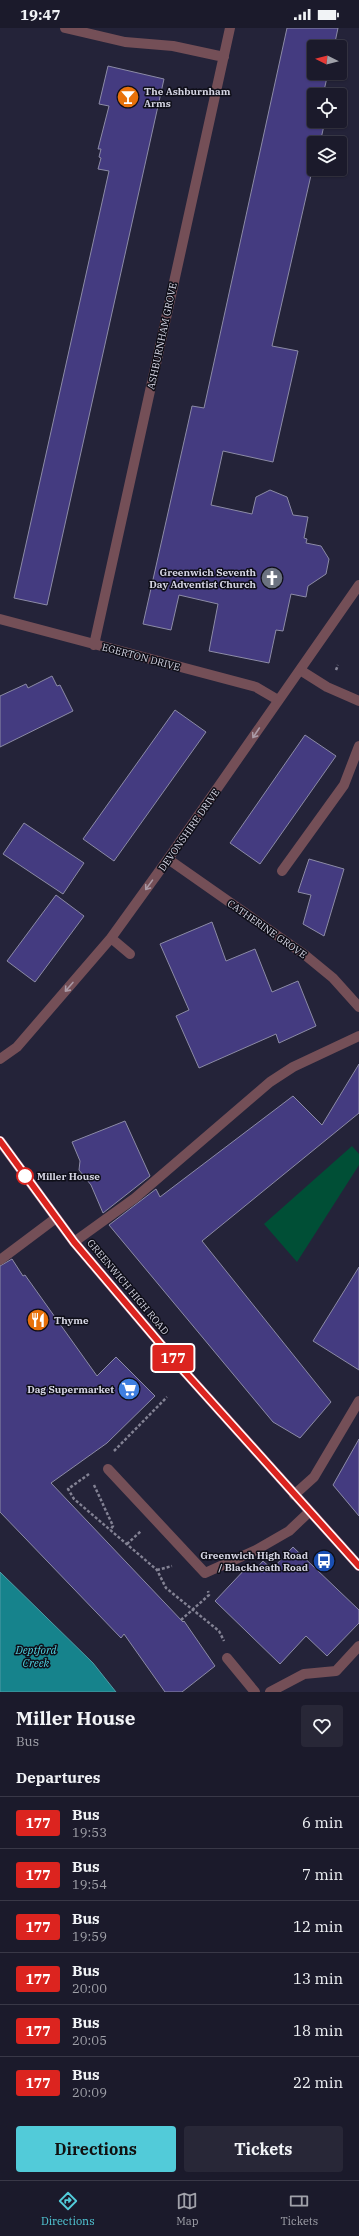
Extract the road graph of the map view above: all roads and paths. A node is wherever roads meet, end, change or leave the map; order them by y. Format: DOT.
graph roads {
  1 [pos="65,28"];
  2 [pos="230,28"];
  3 [pos="224,57"];
  4 [pos="359,585"];
  5 [pos="0,619"];
  6 [pos="94,645"];
  7 [pos="338,665"];
  8 [pos="300,670"];
  9 [pos="336,670"];
  10 [pos="278,700"];
  11 [pos="359,701"];
  12 [pos="359,746"];
  13 [pos="168,859"];
  14 [pos="282,871"];
  15 [pos="111,938"];
  16 [pos="130,954"];
  17 [pos="359,1007"];
  18 [pos="359,1036"];
  19 [pos="0,1059"];
  20 [pos="0,1141"];
  21 [pos="56,1218"];
  22 [pos="74,1242"];
  23 [pos="0,1260"];
  24 [pos="359,1401"];
  25 [pos="108,1469"];
  26 [pos="89,1474"];
  27 [pos="294,1495"];
  28 [pos="309,1512"];
  29 [pos="110,1530"];
  30 [pos="359,1566"];
  31 [pos="205,1573"];
  32 [pos="181,1620"];
  33 [pos="359,1646"];
  34 [pos="228,1658"];
  35 [pos="255,1692"];
  36 [pos="270,1692"];
  1 -- 3 [label="street"];
  2 -- 3 [label="street, ASHBURNHAM GROVE"];
  3 -- 6 [label="street, ASHBURNHAM GROVE"];
  4 -- 8 [label="street, DEVONSHIRE DRIVE"];
  5 -- 6 [label="street, EGERTON DRIVE"];
  6 -- 10 [label="street, EGERTON DRIVE"];
  7 -- 9 [label="path"];
  8 -- 10 [label="street, DEVONSHIRE DRIVE"];
  8 -- 11 [label="street"];
  10 -- 13 [label="street, DEVONSHIRE DRIVE, one-way"];
  12 -- 14 [label="street"];
  13 -- 15 [label="street, DEVONSHIRE DRIVE, one-way"];
  13 -- 17 [label="street, CATHERINE GROVE"];
  15 -- 16 [label="street"];
  15 -- 19 [label="street, DEVONSHIRE DRIVE, one-way"];
  18 -- 22 [label="street"];
  20 -- 21 [label="main road, GREENWICH HIGH ROAD"];
  21 -- 22 [label="main road, GREENWICH HIGH ROAD"];
  21 -- 23 [label="street"];
  22 -- 27 [label="main road, GREENWICH HIGH ROAD"];
  24 -- 27 [label="street"];
  25 -- 31 [label="street"];
  26 -- 29 [label="path"];
  27 -- 28 [label="main road, GREENWICH HIGH ROAD"];
  28 -- 30 [label="main road, GREENWICH HIGH ROAD"];
  28 -- 31 [label="street"];
  31 -- 32 [label="path"];
  33 -- 36 [label="street"];
  34 -- 35 [label="street"];
}
